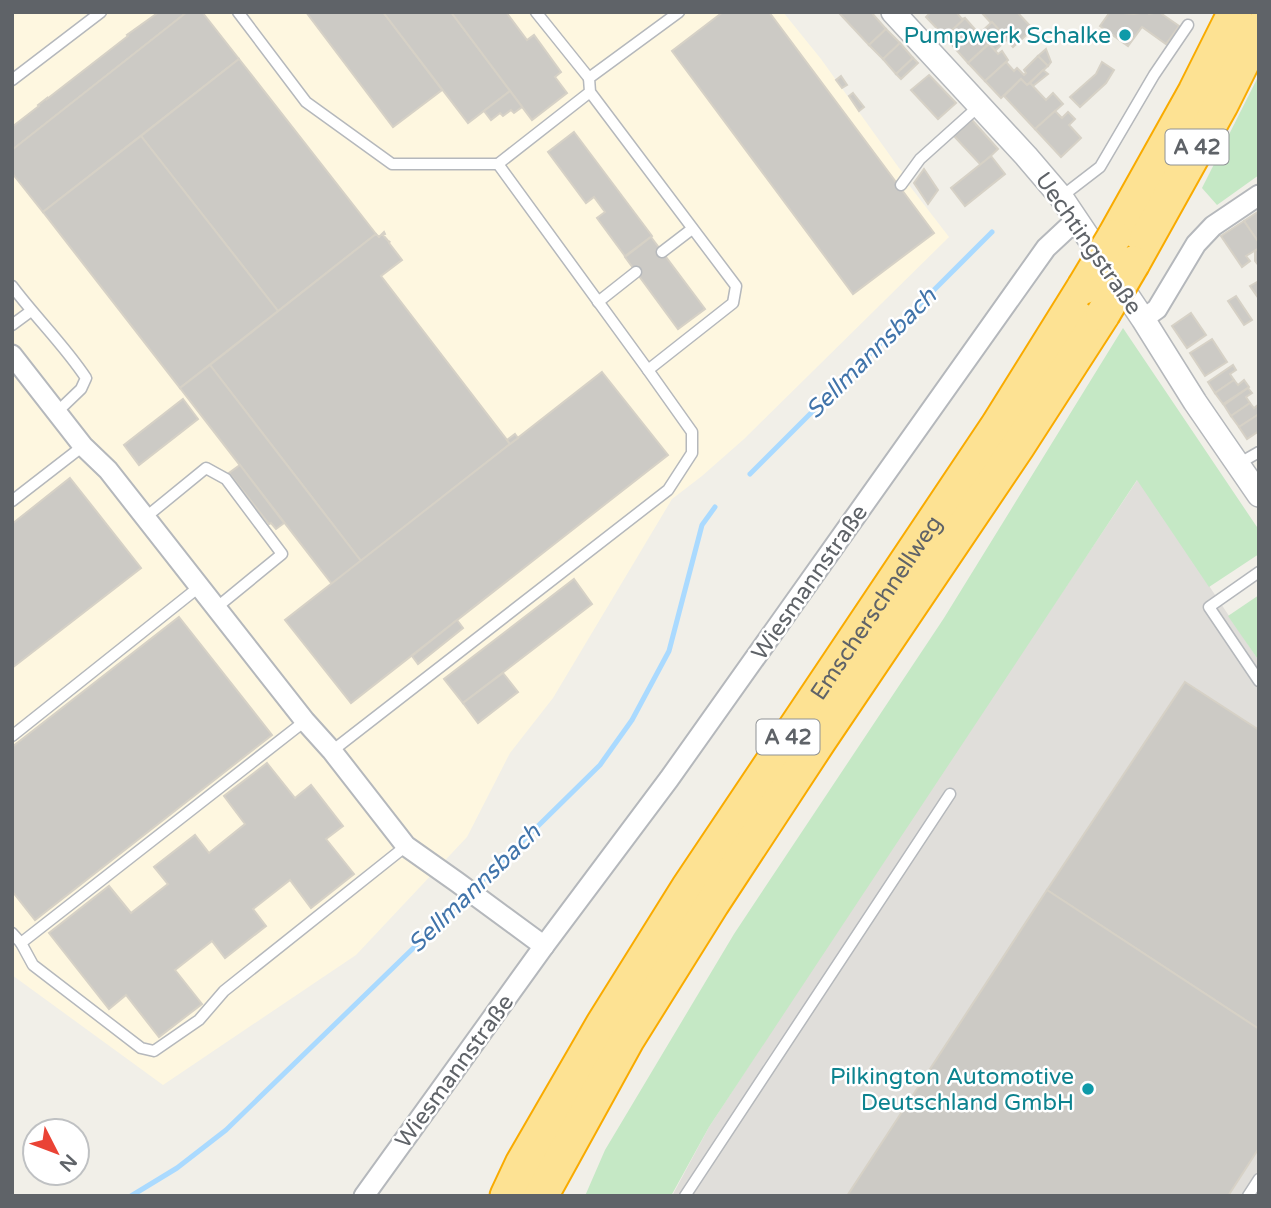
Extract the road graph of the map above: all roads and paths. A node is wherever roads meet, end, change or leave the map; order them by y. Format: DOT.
graph roads {
  1 [pos="101,12"];
  2 [pos="239,12"];
  3 [pos="536,12"];
  4 [pos="679,12"];
  5 [pos="1235,12"];
  6 [pos="896,13"];
  7 [pos="1188,25"];
  8 [pos="1259,29"];
  9 [pos="589,78"];
  10 [pos="12,80"];
  11 [pos="590,92"];
  12 [pos="979,105"];
  13 [pos="498,164"];
  14 [pos="901,185"];
  15 [pos="1259,195"];
  16 [pos="1061,197"];
  17 [pos="1076,220"];
  18 [pos="692,229"];
  19 [pos="1124,250"];
  20 [pos="662,252"];
  21 [pos="636,272"];
  22 [pos="12,286"];
  23 [pos="598,302"];
  24 [pos="31,311"];
  25 [pos="1143,319"];
  26 [pos="12,325"];
  27 [pos="12,355"];
  28 [pos="648,370"];
  29 [pos="57,412"];
  30 [pos="83,446"];
  31 [pos="1259,452"];
  32 [pos="1237,465"];
  33 [pos="1259,495"];
  34 [pos="12,501"];
  35 [pos="146,517"];
  36 [pos="1259,572"];
  37 [pos="199,587"];
  38 [pos="216,608"];
  39 [pos="1259,681"];
  40 [pos="305,721"];
  41 [pos="12,736"];
  42 [pos="332,751"];
  43 [pos="950,794"];
  44 [pos="405,846"];
  45 [pos="12,933"];
  46 [pos="20,943"];
  47 [pos="544,946"];
  48 [pos="1259,1179"];
  49 [pos="364,1196"];
  50 [pos="507,1196"];
  51 [pos="541,1196"];
  52 [pos="685,1196"];
  53 [pos="1248,1196"];
  1 -- 10 [label="lane"];
  2 -- 13 [label="lane"];
  3 -- 9 [label="lane"];
  4 -- 9 [label="lane"];
  5 -- 19 [label="highway, Emscherschnellweg / A 42"];
  6 -- 12 [label="street, Uechtingstraße"];
  7 -- 16 [label="lane"];
  8 -- 19 [label="highway, Emscherschnellweg / A 42"];
  9 -- 11 [label="lane"];
  11 -- 13 [label="lane"];
  11 -- 18 [label="lane"];
  12 -- 14 [label="lane"];
  12 -- 16 [label="street, Uechtingstraße"];
  13 -- 23 [label="lane"];
  15 -- 25 [label="street"];
  16 -- 17 [label="street, Uechtingstraße"];
  17 -- 25 [label="street, Uechtingstraße"];
  17 -- 47 [label="street, Wiesmannstraße"];
  18 -- 20 [label="lane"];
  18 -- 28 [label="lane"];
  19 -- 50 [label="highway, Emscherschnellweg / A 42, bridge"];
  19 -- 51 [label="highway, Emscherschnellweg / A 42, bridge"];
  21 -- 23 [label="lane"];
  22 -- 24 [label="lane"];
  23 -- 28 [label="lane"];
  24 -- 26 [label="lane"];
  24 -- 29 [label="lane"];
  25 -- 32 [label="street, Uechtingstraße"];
  27 -- 29 [label="street"];
  28 -- 42 [label="lane"];
  29 -- 30 [label="street"];
  30 -- 34 [label="lane"];
  30 -- 35 [label="street"];
  31 -- 32 [label="lane"];
  32 -- 33 [label="street, Uechtingstraße"];
  35 -- 37 [label="street"];
  35 -- 38 [label="lane"];
  36 -- 39 [label="lane"];
  37 -- 38 [label="street"];
  37 -- 41 [label="lane"];
  38 -- 40 [label="street"];
  40 -- 42 [label="street"];
  40 -- 46 [label="lane"];
  42 -- 44 [label="street"];
  43 -- 52 [label="lane"];
  44 -- 46 [label="lane"];
  44 -- 47 [label="street"];
  45 -- 46 [label="lane"];
  47 -- 49 [label="street, Wiesmannstraße"];
  48 -- 53 [label="lane"];
}
